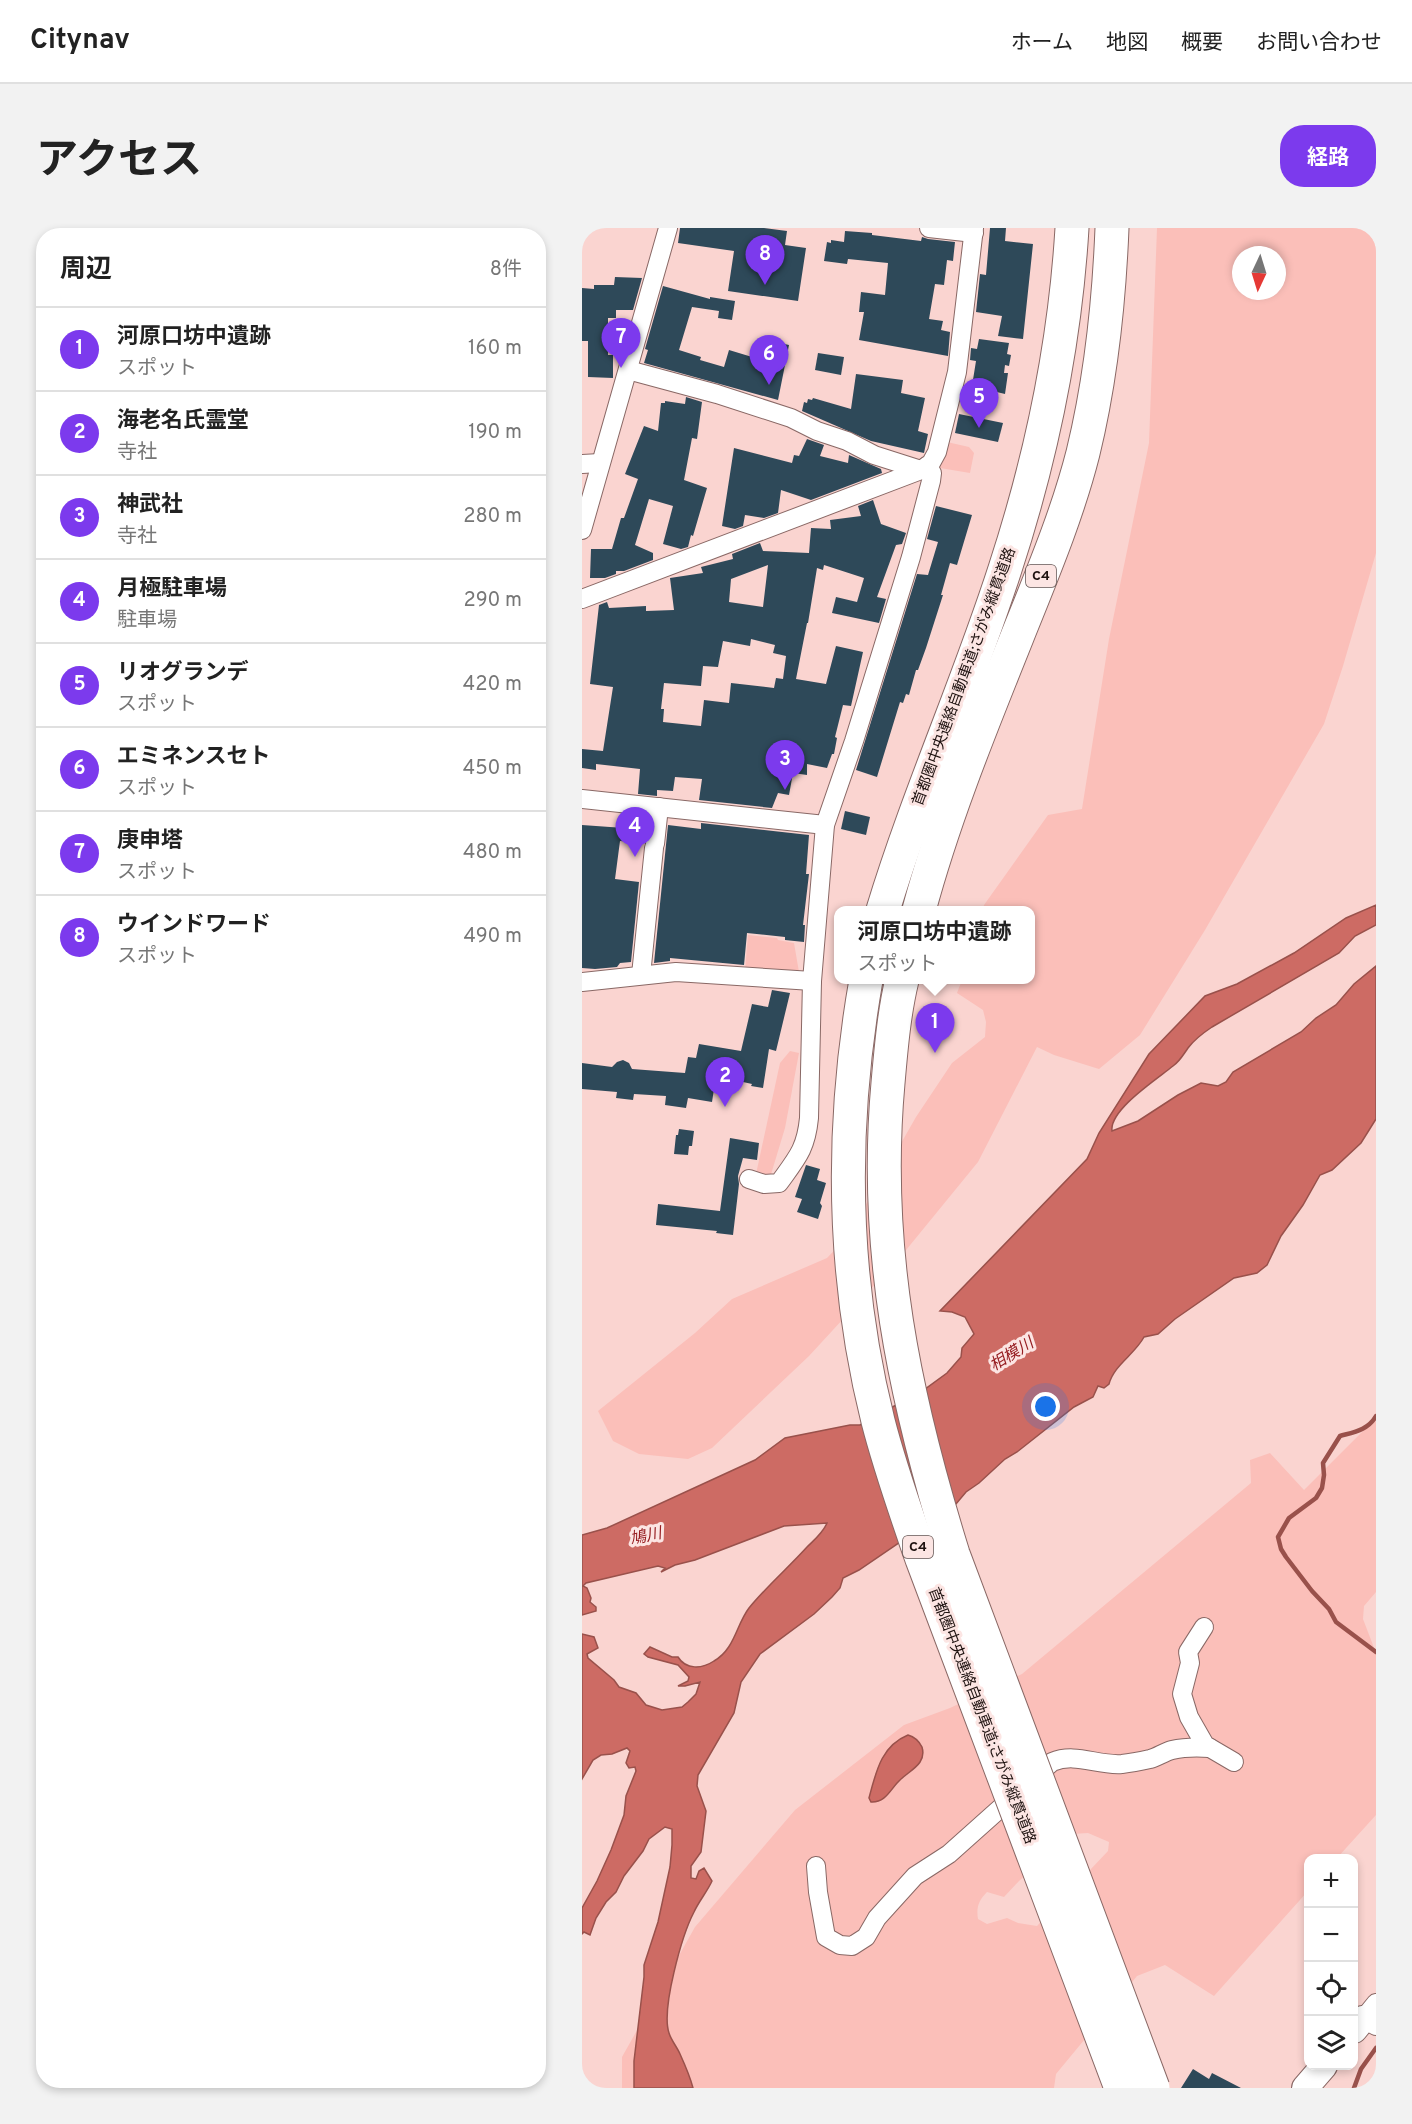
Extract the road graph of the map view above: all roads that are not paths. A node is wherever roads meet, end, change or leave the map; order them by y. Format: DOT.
graph roads {
  1 [pos="668,228"];
  2 [pos="929,228"];
  3 [pos="1072,228"];
  4 [pos="1112,228"];
  5 [pos="974,230"];
  6 [pos="628,370"];
  7 [pos="582,464"];
  8 [pos="600,464"];
  9 [pos="924,468"];
  10 [pos="582,530"];
  11 [pos="582,599"];
  12 [pos="582,800"];
  13 [pos="659,807"];
  14 [pos="825,825"];
  15 [pos="884,906"];
  16 [pos="921,906"];
  17 [pos="641,975"];
  18 [pos="812,981"];
  19 [pos="582,982"];
  20 [pos="865,984"];
  21 [pos="901,984"];
  22 [pos="749,1179"];
  23 [pos="1204,1627"];
  24 [pos="1210,1748"];
  25 [pos="1234,1762"];
  26 [pos="816,1866"];
  27 [pos="1321,2070"];
  28 [pos="1121,2088"];
  29 [pos="1153,2088"];
  30 [pos="1305,2088"];
  1 -- 6 [label="street"];
  2 -- 5 [label="street"];
  3 -- 15 [label="highway, 首都圏中央連絡自動車道;さがみ縦貫道路 / C4"];
  4 -- 16 [label="highway, 首都圏中央連絡自動車道;さがみ縦貫道路 / C4"];
  5 -- 9 [label="street"];
  6 -- 8 [label="street"];
  6 -- 9 [label="street"];
  7 -- 8 [label="street"];
  8 -- 10 [label="street"];
  9 -- 11 [label="street"];
  9 -- 14 [label="street"];
  12 -- 13 [label="street"];
  13 -- 14 [label="street"];
  13 -- 17 [label="street"];
  14 -- 18 [label="street"];
  17 -- 18 [label="street"];
  17 -- 19 [label="street"];
  18 -- 22 [label="street"];
  20 -- 28 [label="highway, 首都圏中央連絡自動車道;さがみ縦貫道路 / C4, bridge"];
  21 -- 29 [label="highway, 首都圏中央連絡自動車道;さがみ縦貫道路 / C4, bridge"];
  23 -- 24 [label="street"];
  24 -- 25 [label="street"];
  24 -- 26 [label="street"];
  27 -- 30 [label="street"];
}
